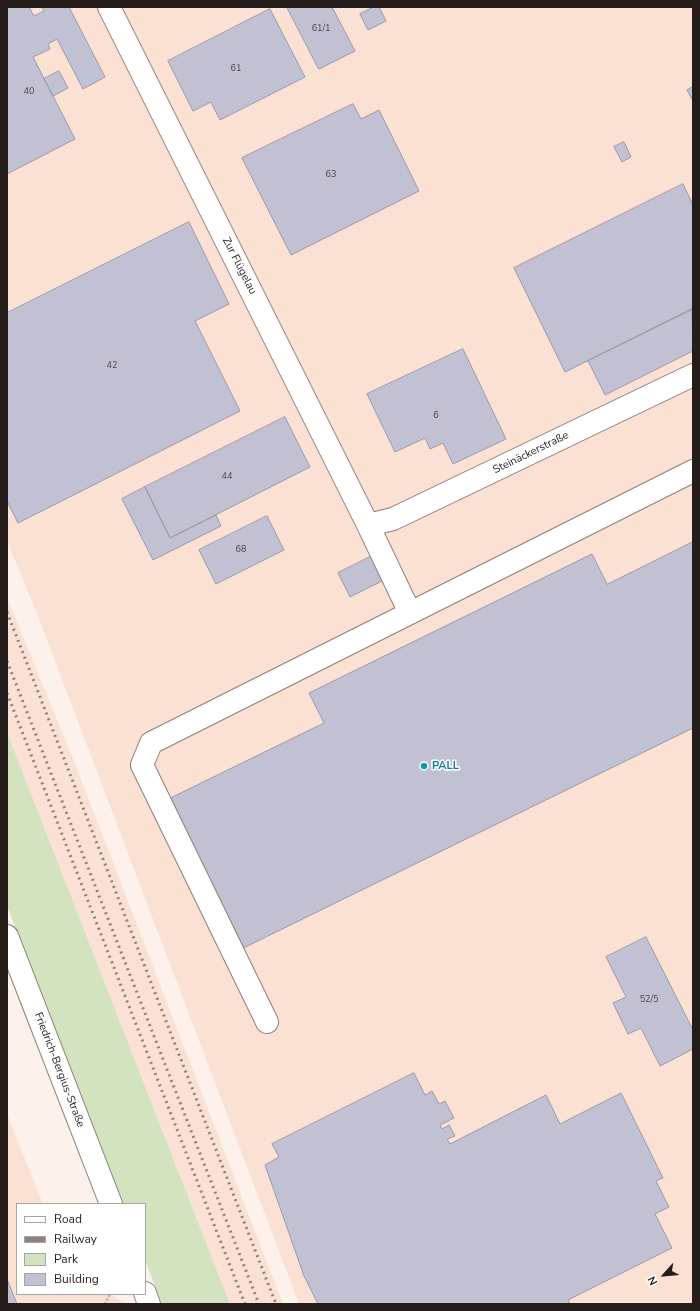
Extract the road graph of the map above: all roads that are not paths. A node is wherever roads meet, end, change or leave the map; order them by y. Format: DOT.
graph roads {
  1 [pos="109,7"];
  2 [pos="693,375"];
  3 [pos="693,471"];
  4 [pos="368,525"];
  5 [pos="410,613"];
  6 [pos="7,936"];
  7 [pos="267,1022"];
  8 [pos="111,1203"];
  1 -- 4 [label="street, Zur Flügelau"];
  2 -- 4 [label="street, Steinäckerstraße"];
  3 -- 5 [label="street"];
  4 -- 5 [label="street, Zur Flügelau"];
  5 -- 7 [label="street"];
  6 -- 8 [label="street, Friedrich-Bergius-Straße"];
}
